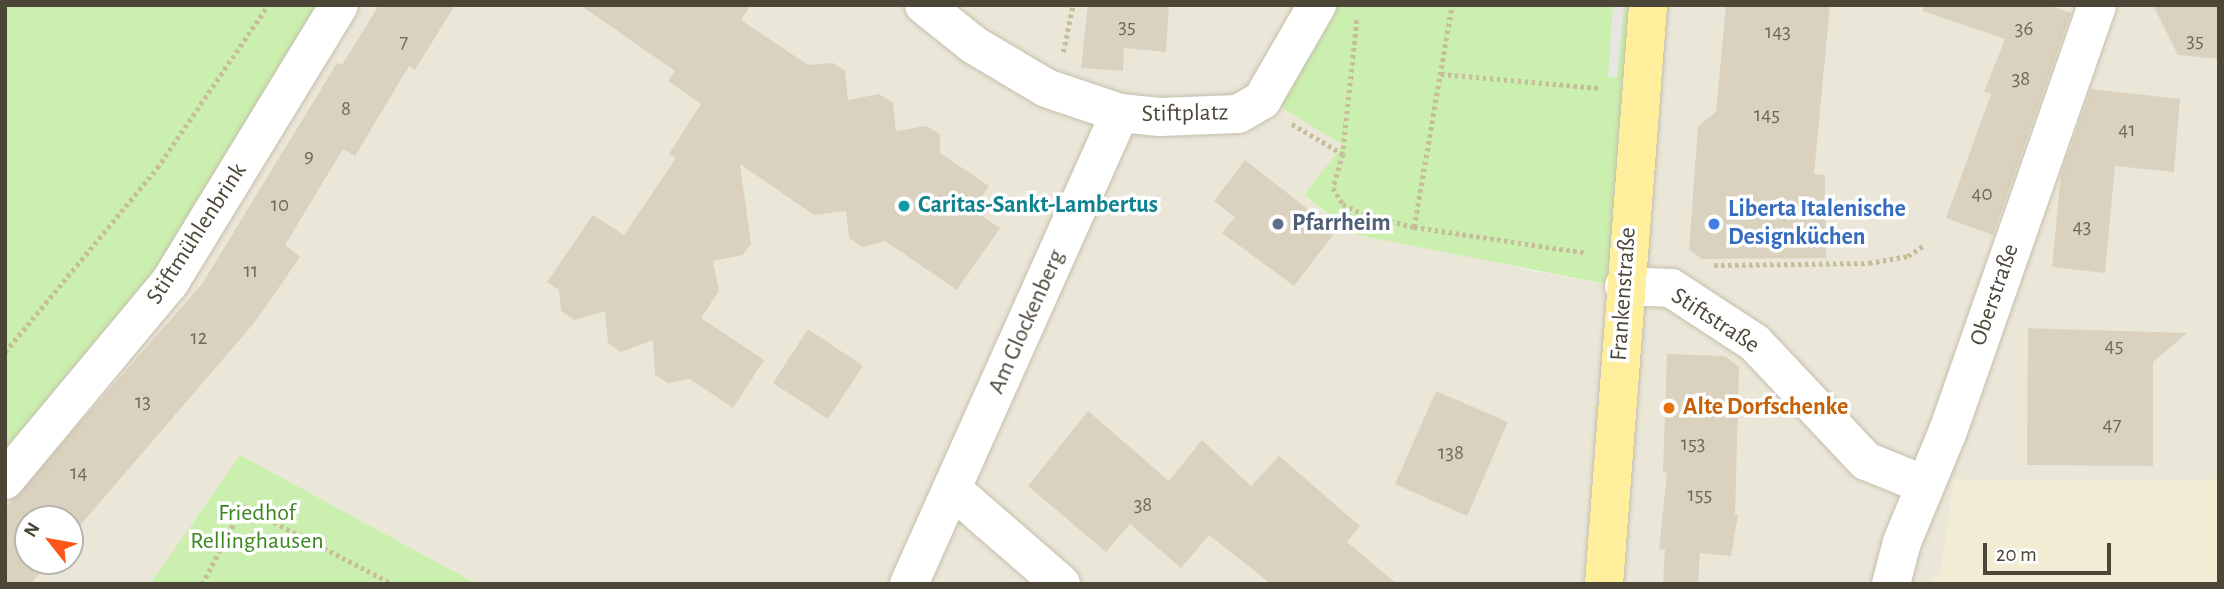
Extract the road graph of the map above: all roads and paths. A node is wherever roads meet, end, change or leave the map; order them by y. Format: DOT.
graph roads {
  1 [pos="268,5"];
  2 [pos="339,5"];
  3 [pos="924,5"];
  4 [pos="1317,5"];
  5 [pos="1359,5"];
  6 [pos="1451,5"];
  7 [pos="1648,5"];
  8 [pos="2097,5"];
  9 [pos="1440,74"];
  10 [pos="1641,91"];
  11 [pos="1120,113"];
  12 [pos="1304,133"];
  13 [pos="1343,154"];
  14 [pos="1414,227"];
  15 [pos="1923,246"];
  16 [pos="1548,247"];
  17 [pos="1624,286"];
  18 [pos="1671,288"];
  19 [pos="5,352"];
  20 [pos="5,480"];
  21 [pos="1923,484"];
  22 [pos="953,490"];
  23 [pos="202,584"];
  24 [pos="393,584"];
  25 [pos="909,584"];
  26 [pos="1061,584"];
  27 [pos="1604,584"];
  28 [pos="1891,584"];
  1 -- 19 [label="path"];
  2 -- 20 [label="street, Stiftmühlenbrink"];
  3 -- 11 [label="street"];
  4 -- 11 [label="street, Stiftplatz"];
  5 -- 13 [label="path"];
  6 -- 9 [label="path"];
  7 -- 10 [label="main road, Frankenstraße"];
  8 -- 21 [label="street, Oberstraße"];
  9 -- 10 [label="path"];
  9 -- 14 [label="path"];
  10 -- 17 [label="main road, Frankenstraße"];
  11 -- 22 [label="street, Am Glockenberg"];
  12 -- 13 [label="path"];
  13 -- 14 [label="path"];
  14 -- 16 [label="path"];
  15 -- 18 [label="path"];
  17 -- 18 [label="street, Stiftstraße"];
  17 -- 27 [label="main road, Frankenstraße"];
  18 -- 21 [label="street, Stiftstraße"];
  21 -- 28 [label="street, Oberstraße"];
  22 -- 25 [label="street, Am Glockenberg"];
  22 -- 26 [label="street"];
  23 -- 24 [label="path"];
}
